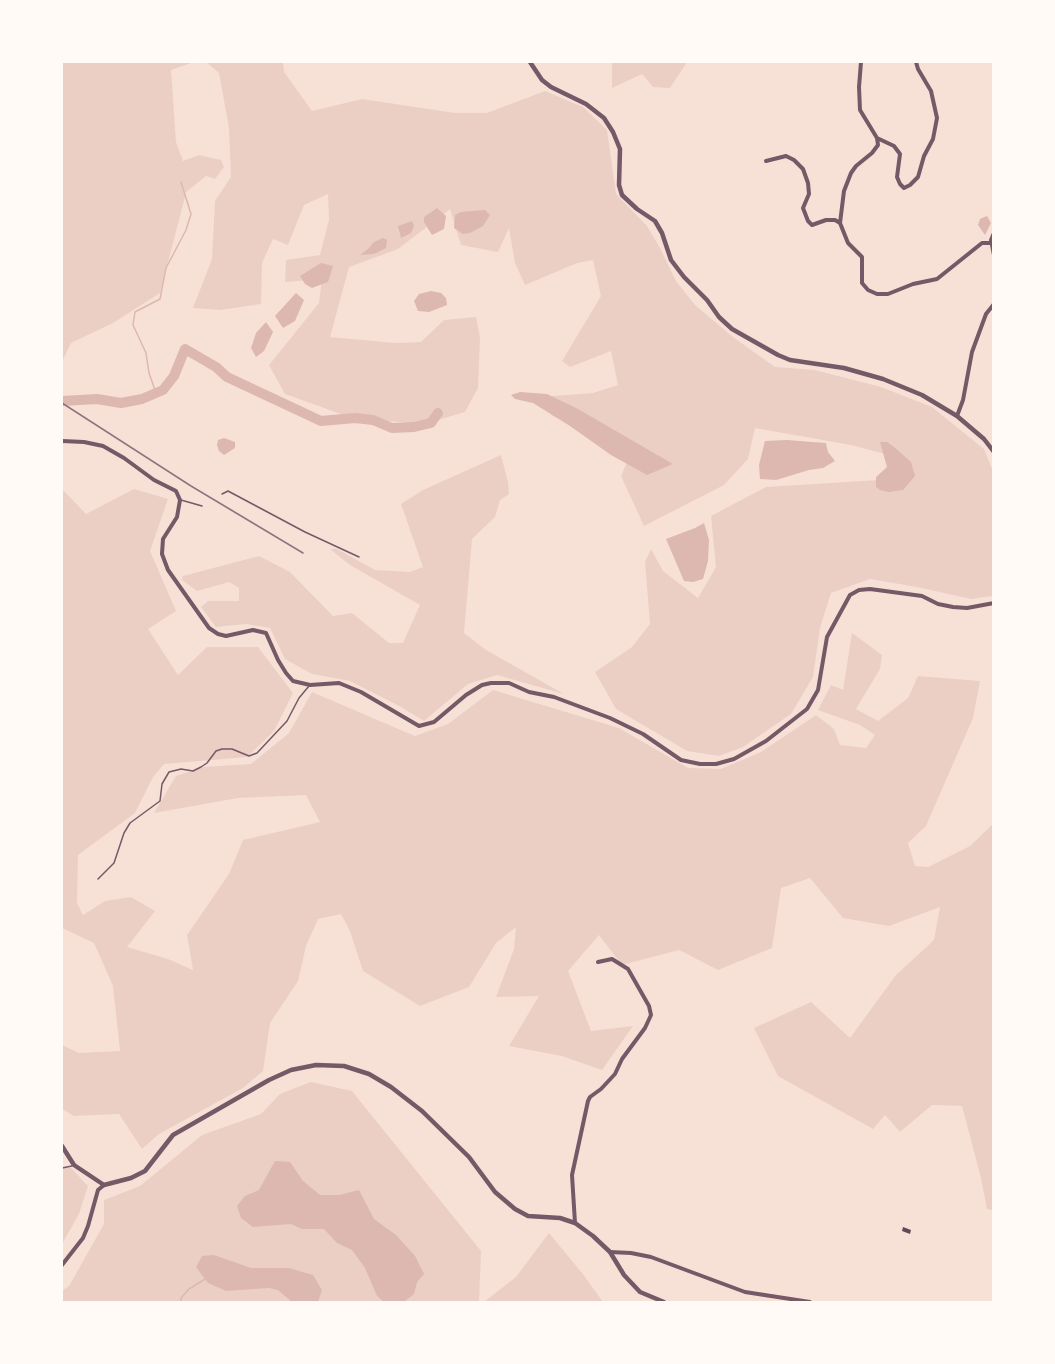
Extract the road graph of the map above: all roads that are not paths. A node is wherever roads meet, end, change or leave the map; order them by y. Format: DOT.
graph roads {
  1 [pos="530,62"];
  2 [pos="861,62"];
  3 [pos="916,62"];
  4 [pos="877,138"];
  5 [pos="766,161"];
  6 [pos="840,223"];
  7 [pos="993,233"];
  8 [pos="991,243"];
  9 [pos="993,255"];
  10 [pos="993,304"];
  11 [pos="957,416"];
  12 [pos="62,441"];
  13 [pos="993,452"];
  14 [pos="222,495"];
  15 [pos="180,500"];
  16 [pos="202,506"];
  17 [pos="359,557"];
  18 [pos="993,603"];
  19 [pos="310,685"];
  20 [pos="98,879"];
  21 [pos="598,962"];
  22 [pos="62,1146"];
  23 [pos="74,1165"];
  24 [pos="62,1168"];
  25 [pos="104,1185"];
  26 [pos="575,1223"];
  27 [pos="610,1252"];
  28 [pos="62,1265"];
  29 [pos="664,1302"];
  30 [pos="810,1302"];
  1 -- 11 [label="street"];
  2 -- 4 [label="street"];
  3 -- 4 [label="street"];
  4 -- 6 [label="street"];
  5 -- 6 [label="street"];
  6 -- 8 [label="street"];
  7 -- 8 [label="street"];
  8 -- 9 [label="street"];
  10 -- 11 [label="street"];
  11 -- 13 [label="street"];
  12 -- 15 [label="street"];
  14 -- 17 [label="lane"];
  15 -- 16 [label="lane"];
  15 -- 19 [label="street"];
  18 -- 19 [label="street"];
  19 -- 20 [label="lane"];
  21 -- 26 [label="street"];
  22 -- 23 [label="street"];
  23 -- 24 [label="lane"];
  23 -- 25 [label="street"];
  25 -- 26 [label="street"];
  25 -- 28 [label="street"];
  26 -- 27 [label="street"];
  27 -- 29 [label="street"];
  27 -- 30 [label="street"];
}
